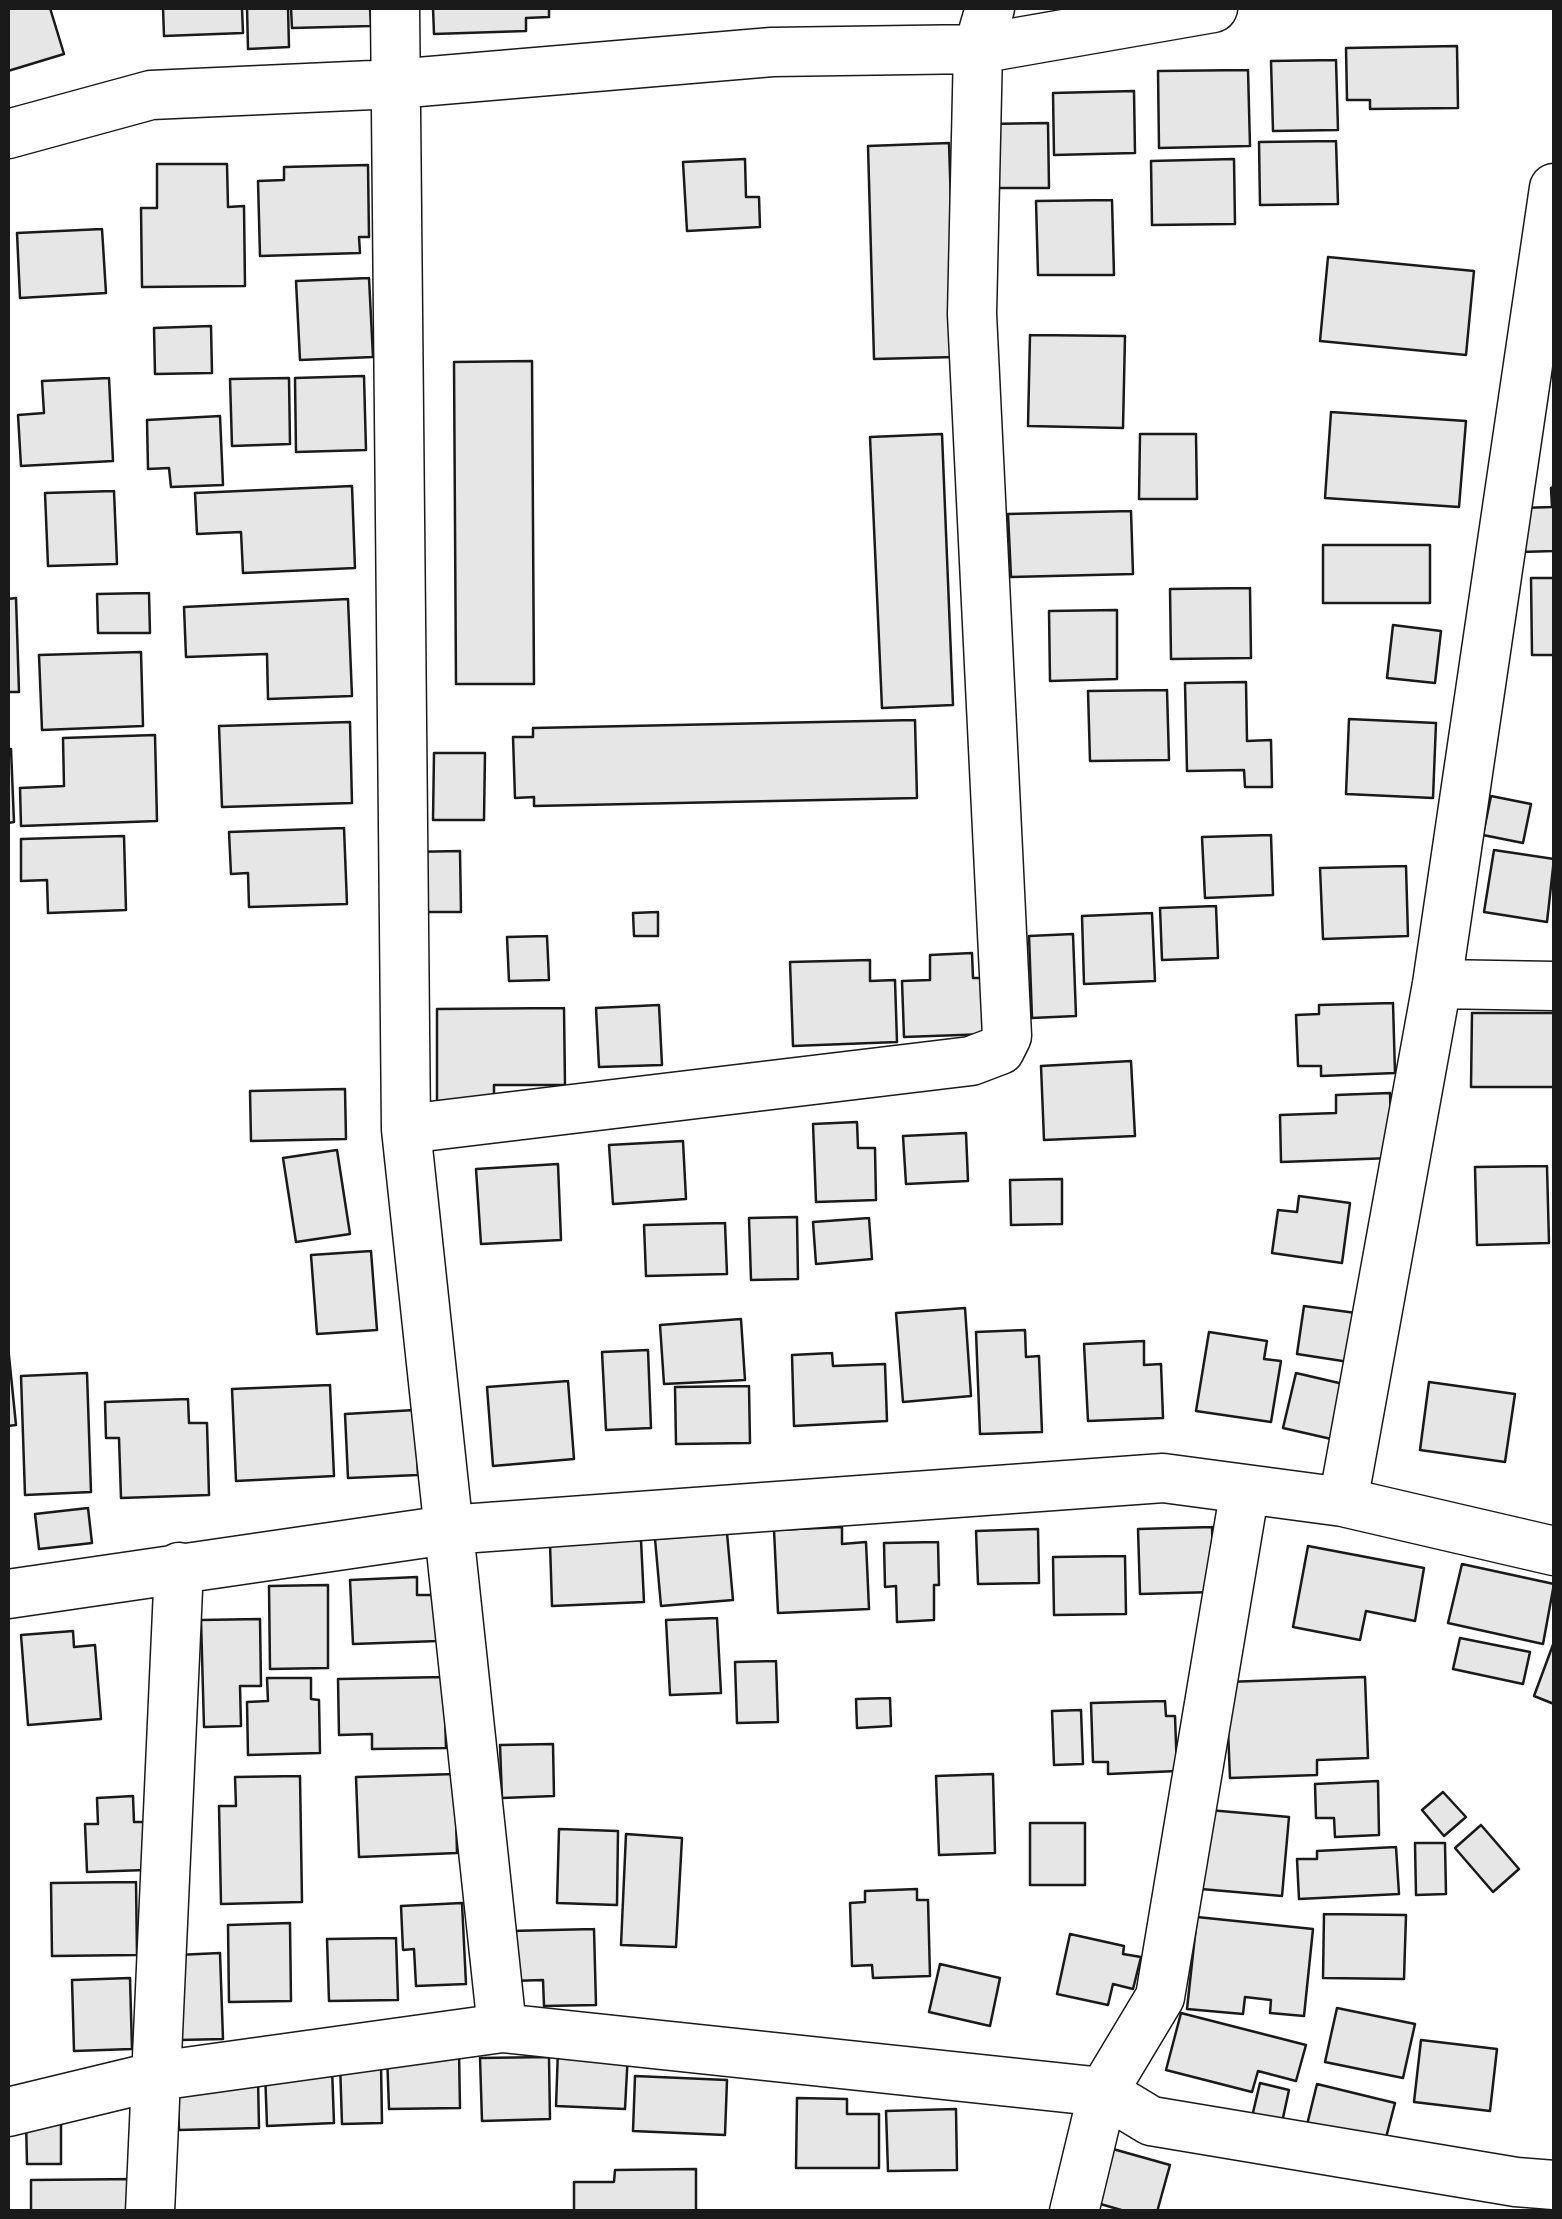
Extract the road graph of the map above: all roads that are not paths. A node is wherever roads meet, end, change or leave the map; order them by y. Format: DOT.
graph roads {
  1 [pos="395,8"];
  2 [pos="1213,8"];
  3 [pos="984,28"];
  4 [pos="395,84"];
  5 [pos="8,134"];
  6 [pos="1554,188"];
  7 [pos="1438,984"];
  8 [pos="1554,986"];
  9 [pos="406,1129"];
  10 [pos="1245,1488"];
  11 [pos="1344,1502"];
  12 [pos="447,1530"];
  13 [pos="1554,1551"];
  14 [pos="178,1567"];
  15 [pos="8,1594"];
  16 [pos="502,2028"];
  17 [pos="157,2076"];
  18 [pos="1103,2092"];
  19 [pos="8,2112"];
  20 [pos="1554,2185"];
  21 [pos="150,2212"];
  22 [pos="1074,2212"];
  1 -- 4 [label="street"];
  2 -- 3 [label="street"];
  3 -- 4 [label="street"];
  3 -- 9 [label="street"];
  4 -- 5 [label="street"];
  4 -- 9 [label="street"];
  6 -- 7 [label="street"];
  7 -- 8 [label="street"];
  7 -- 11 [label="street"];
  9 -- 12 [label="street"];
  10 -- 11 [label="street"];
  10 -- 12 [label="street"];
  10 -- 18 [label="street"];
  11 -- 13 [label="street"];
  12 -- 14 [label="street"];
  12 -- 16 [label="street"];
  14 -- 15 [label="street"];
  14 -- 17 [label="street"];
  16 -- 17 [label="street"];
  16 -- 18 [label="street"];
  17 -- 19 [label="street"];
  17 -- 21 [label="street"];
  18 -- 20 [label="street"];
  18 -- 22 [label="street"];
}
